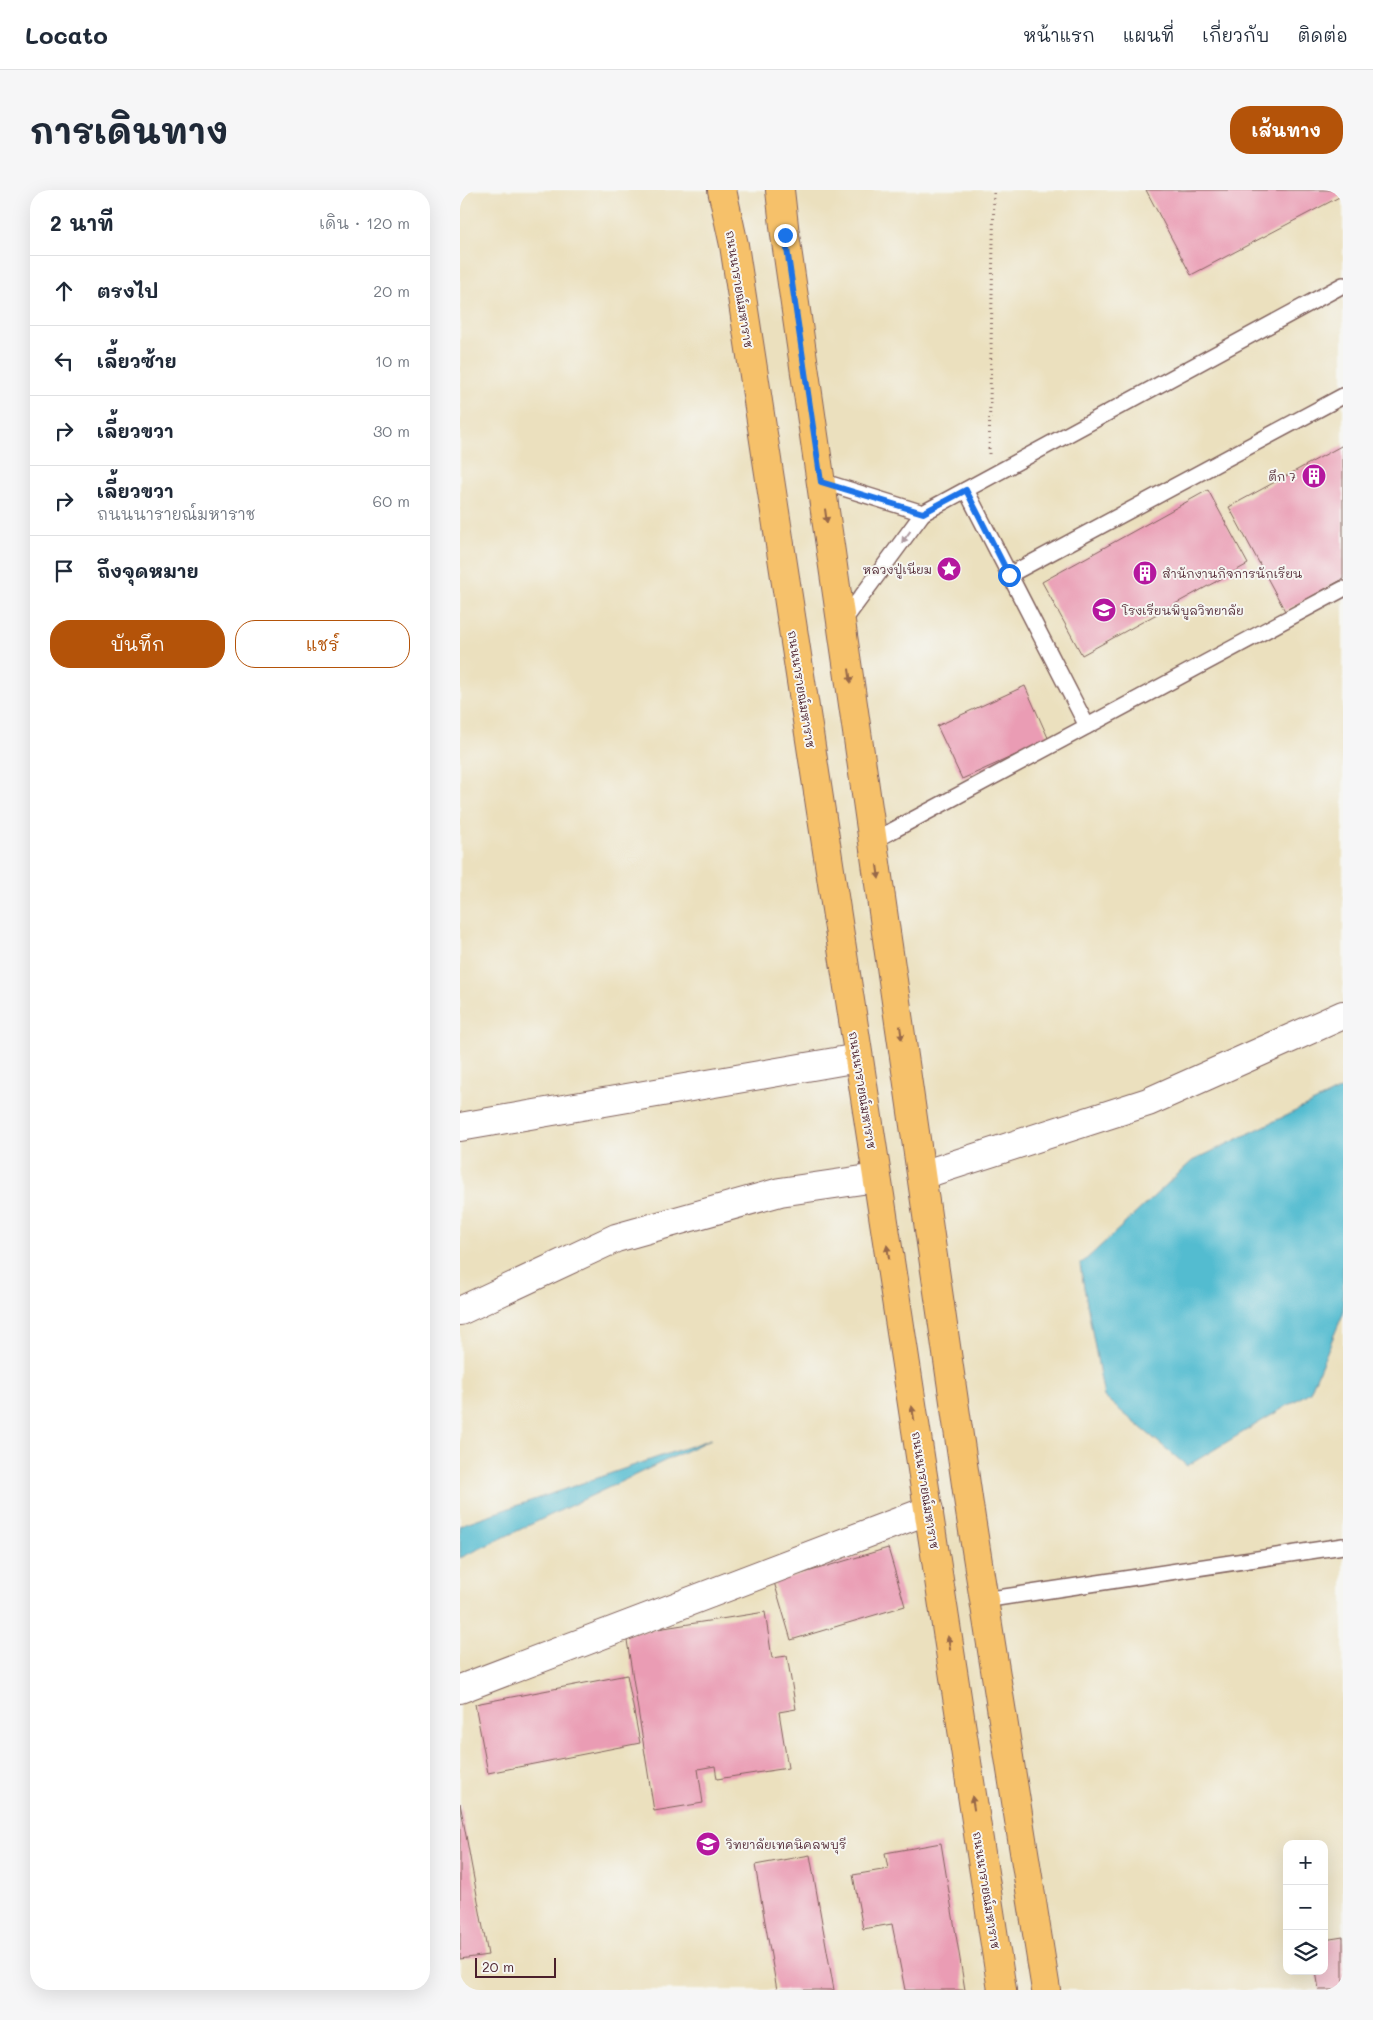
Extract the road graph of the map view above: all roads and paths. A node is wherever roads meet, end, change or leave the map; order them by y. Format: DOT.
graph roads {
  1 [pos="722,190"];
  2 [pos="780,190"];
  3 [pos="994,190"];
  4 [pos="1343,285"];
  5 [pos="1343,396"];
  6 [pos="989,478"];
  7 [pos="821,482"];
  8 [pos="966,490"];
  9 [pos="923,513"];
  10 [pos="1009,575"];
  11 [pos="1343,589"];
  12 [pos="842,623"];
  13 [pos="1087,726"];
  14 [pos="873,841"];
  15 [pos="1343,1016"];
  16 [pos="858,1058"];
  17 [pos="460,1127"];
  18 [pos="922,1175"];
  19 [pos="876,1178"];
  20 [pos="460,1311"];
  21 [pos="929,1510"];
  22 [pos="1343,1546"];
  23 [pos="984,1600"];
  24 [pos="460,1689"];
  25 [pos="1002,1990"];
  26 [pos="1046,1990"];
  1 -- 16 [label="main road, ถนนนารายณ์มหาราช"];
  2 -- 7 [label="main road"];
  3 -- 6 [label="path"];
  4 -- 6 [label="lane"];
  5 -- 10 [label="lane"];
  6 -- 8 [label="lane"];
  7 -- 9 [label="lane"];
  7 -- 12 [label="main road, one-way"];
  8 -- 9 [label="lane"];
  8 -- 10 [label="lane"];
  9 -- 12 [label="lane, one-way"];
  10 -- 13 [label="lane"];
  11 -- 13 [label="lane"];
  12 -- 14 [label="main road, one-way"];
  13 -- 14 [label="lane"];
  14 -- 18 [label="main road, one-way"];
  15 -- 18 [label="street"];
  16 -- 17 [label="street"];
  16 -- 19 [label="main road, ถนนนารายณ์มหาราช"];
  18 -- 23 [label="main road"];
  19 -- 20 [label="street"];
  21 -- 19 [label="main road, ถนนนารายณ์มหาราช, one-way"];
  21 -- 24 [label="street"];
  25 -- 21 [label="main road, ถนนนารายณ์มหาราช, one-way"];
  22 -- 23 [label="lane"];
  23 -- 26 [label="main road"];
}
